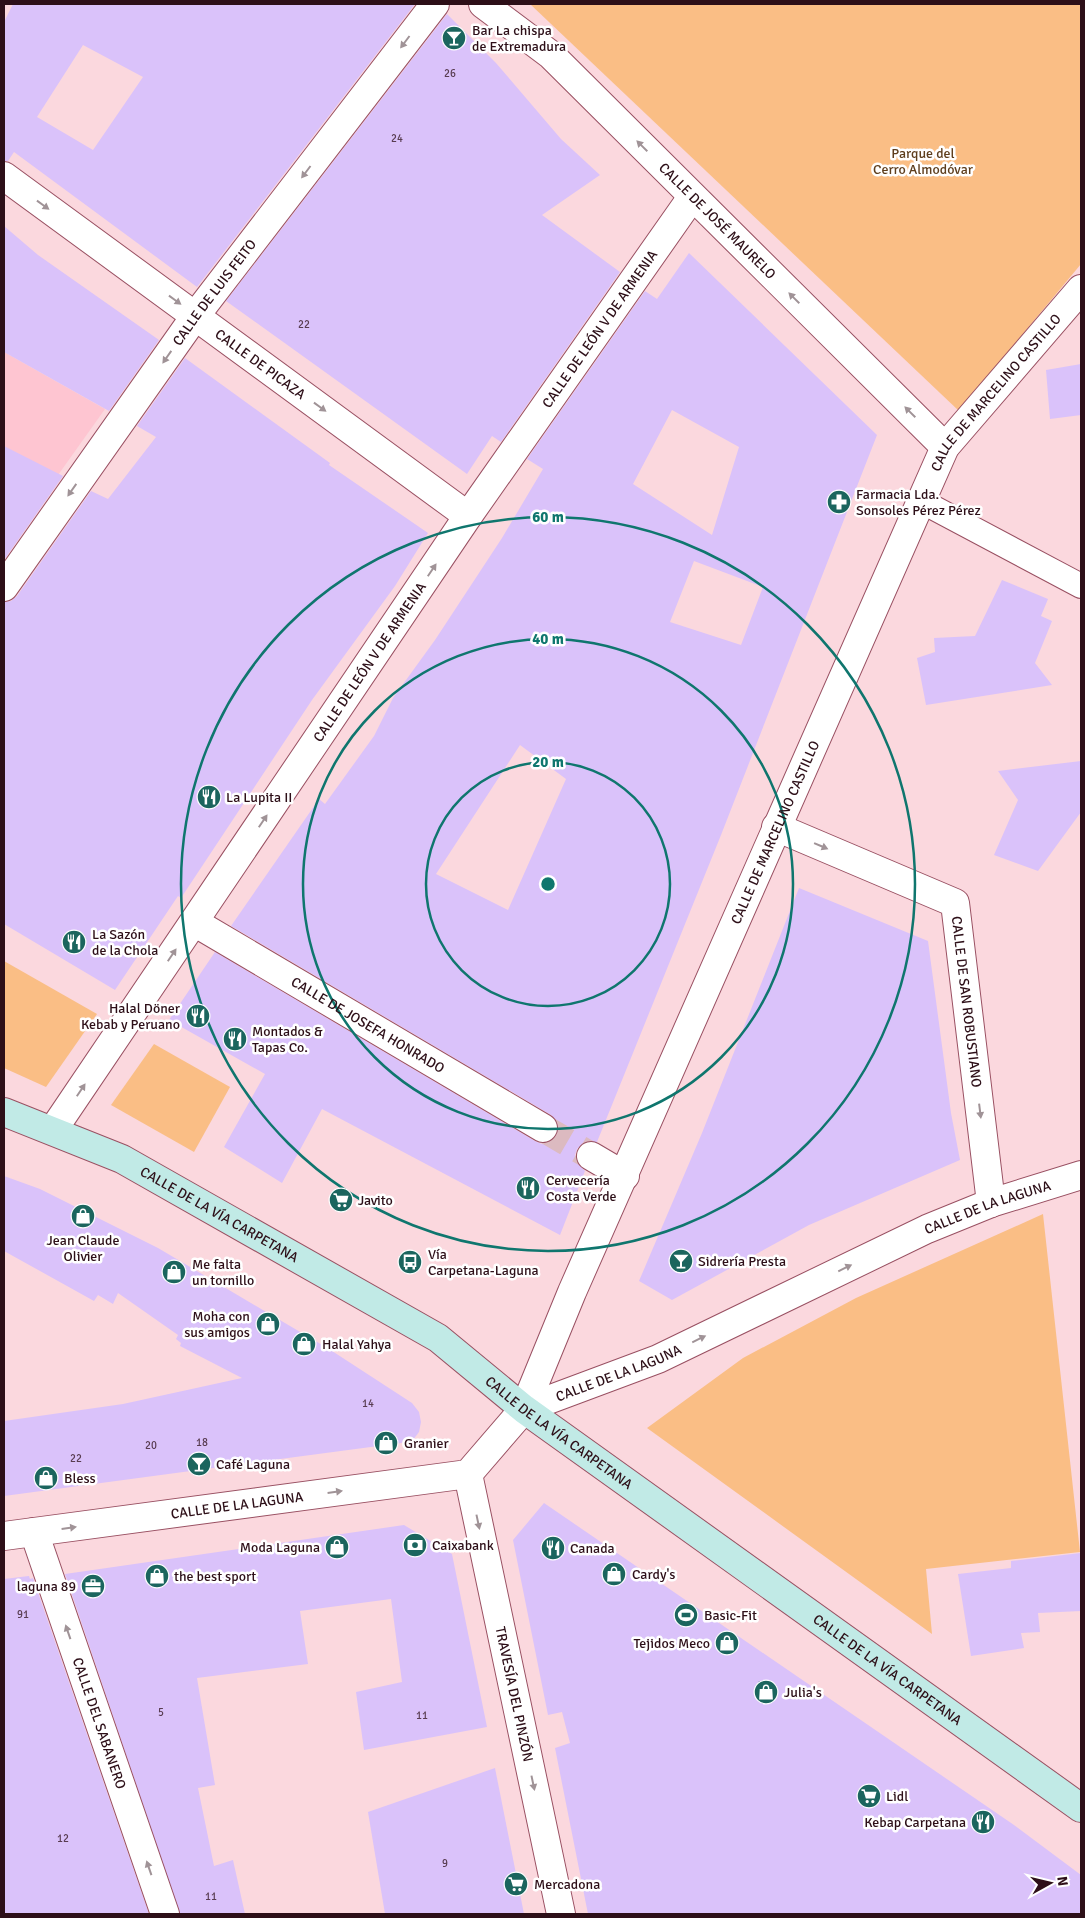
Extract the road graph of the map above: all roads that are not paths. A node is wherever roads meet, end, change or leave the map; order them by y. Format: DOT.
graph roads {
  1 [pos="435,4"];
  2 [pos="483,4"];
  3 [pos="4,176"];
  4 [pos="692,197"];
  5 [pos="1081,289"];
  6 [pos="196,315"];
  7 [pos="944,447"];
  8 [pos="921,501"];
  9 [pos="468,516"];
  10 [pos="1081,586"];
  11 [pos="4,587"];
  12 [pos="776,827"];
  13 [pos="194,922"];
  14 [pos="4,1112"];
  15 [pos="543,1128"];
  16 [pos="53,1130"];
  17 [pos="591,1156"];
  18 [pos="1081,1175"];
  19 [pos="625,1176"];
  20 [pos="991,1203"];
  21 [pos="524,1409"];
  22 [pos="468,1474"];
  23 [pos="34,1532"];
  24 [pos="4,1536"];
  25 [pos="1081,1808"];
  26 [pos="165,1914"];
  27 [pos="561,1914"];
  1 -- 6 [label="street, CALLE DE LUIS FEITO, one-way"];
  4 -- 2 [label="street, CALLE DE JOSÉ MAURELO, one-way"];
  3 -- 6 [label="street, CALLE DE PICAZA, one-way"];
  7 -- 4 [label="street, CALLE DE JOSÉ MAURELO, one-way"];
  4 -- 9 [label="street, CALLE DE LEÓN V DE ARMENIA"];
  5 -- 7 [label="street, CALLE DE MARCELINO CASTILLO"];
  6 -- 9 [label="street, CALLE DE PICAZA, one-way"];
  6 -- 11 [label="street, CALLE DE LUIS FEITO, one-way"];
  7 -- 8 [label="street, CALLE DE MARCELINO CASTILLO"];
  8 -- 10 [label="lane"];
  8 -- 12 [label="street, CALLE DE MARCELINO CASTILLO"];
  13 -- 9 [label="street, CALLE DE LEÓN V DE ARMENIA, one-way"];
  12 -- 19 [label="street, CALLE DE MARCELINO CASTILLO"];
  12 -- 20 [label="street, CALLE DE SAN ROBUSTIANO, one-way"];
  13 -- 15 [label="street, CALLE DE JOSEFA HONRADO"];
  16 -- 13 [label="street, CALLE DE LEÓN V DE ARMENIA, one-way"];
  14 -- 16 [label="street, CALLE DE LA VÍA CARPETANA"];
  16 -- 21 [label="street, CALLE DE LA VÍA CARPETANA"];
  17 -- 19 [label="street"];
  18 -- 20 [label="street, CALLE DE LA LAGUNA"];
  19 -- 21 [label="street, CALLE DE MARCELINO CASTILLO"];
  21 -- 20 [label="street, CALLE DE LA LAGUNA, one-way"];
  21 -- 22 [label="street, CALLE DE LA LAGUNA"];
  21 -- 25 [label="street, CALLE DE LA VÍA CARPETANA"];
  23 -- 22 [label="street, CALLE DE LA LAGUNA, one-way"];
  22 -- 27 [label="street, TRAVESÍA DEL PINZÓN, one-way"];
  23 -- 24 [label="street, CALLE DE LA LAGUNA"];
  26 -- 23 [label="street, CALLE DEL SABANERO, one-way"];
}
